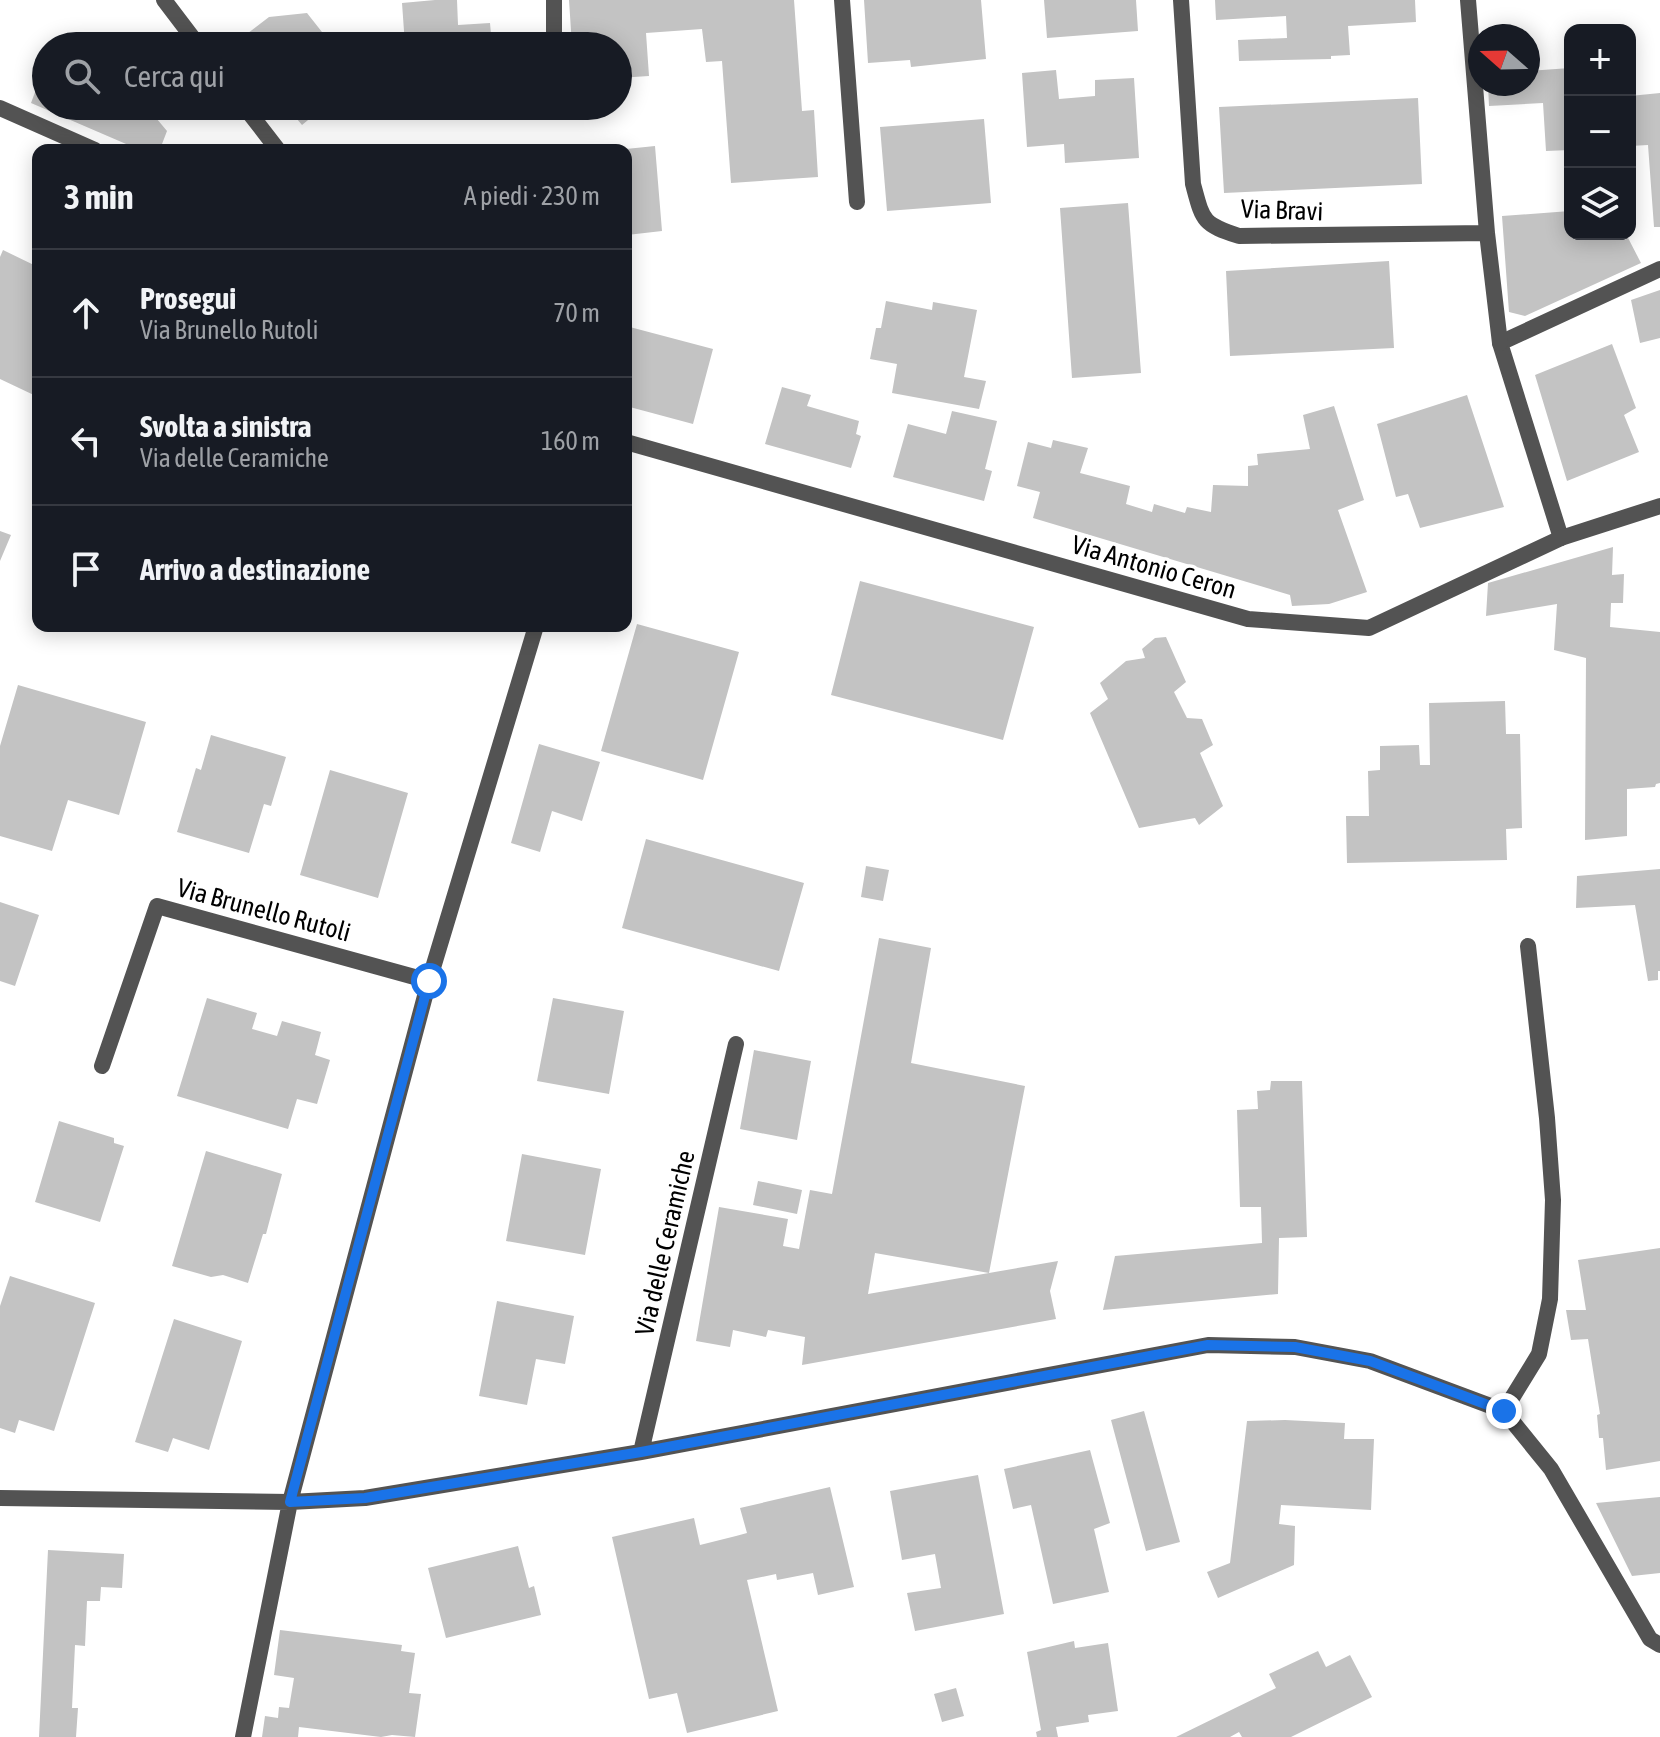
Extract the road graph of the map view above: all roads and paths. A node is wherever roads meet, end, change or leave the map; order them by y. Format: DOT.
graph roads {
  1 [pos="164,0"];
  2 [pos="554,0"];
  3 [pos="842,0"];
  4 [pos="1181,0"];
  5 [pos="1468,0"];
  6 [pos="188,32"];
  7 [pos="554,32"];
  8 [pos="0,108"];
  9 [pos="255,120"];
  10 [pos="81,144"];
  11 [pos="273,144"];
  12 [pos="857,202"];
  13 [pos="1487,233"];
  14 [pos="1660,269"];
  15 [pos="1500,343"];
  16 [pos="632,444"];
  17 [pos="1660,506"];
  18 [pos="1561,538"];
  19 [pos="534,632"];
  20 [pos="1528,946"];
  21 [pos="429,981"];
  22 [pos="736,1044"];
  23 [pos="102,1066"];
  24 [pos="1504,1411"];
  25 [pos="641,1452"];
  26 [pos="0,1498"];
  27 [pos="290,1502"];
  28 [pos="1660,1645"];
  29 [pos="243,1737"];
  1 -- 6 [label="street"];
  2 -- 7 [label="street"];
  3 -- 12 [label="street"];
  4 -- 13 [label="street, Via Bravi"];
  5 -- 13 [label="street"];
  8 -- 10 [label="street"];
  9 -- 11 [label="street"];
  13 -- 15 [label="street"];
  14 -- 15 [label="street"];
  15 -- 18 [label="street"];
  16 -- 18 [label="street, Via Antonio Ceron"];
  17 -- 18 [label="street, Via Antonio Ceron"];
  19 -- 21 [label="street"];
  20 -- 24 [label="street"];
  21 -- 23 [label="street, Via Brunello Rutoli"];
  21 -- 27 [label="street"];
  22 -- 25 [label="street, Via delle Ceramiche"];
  24 -- 25 [label="street"];
  24 -- 28 [label="street"];
  25 -- 27 [label="street"];
  26 -- 27 [label="street"];
  27 -- 29 [label="street"];
}
